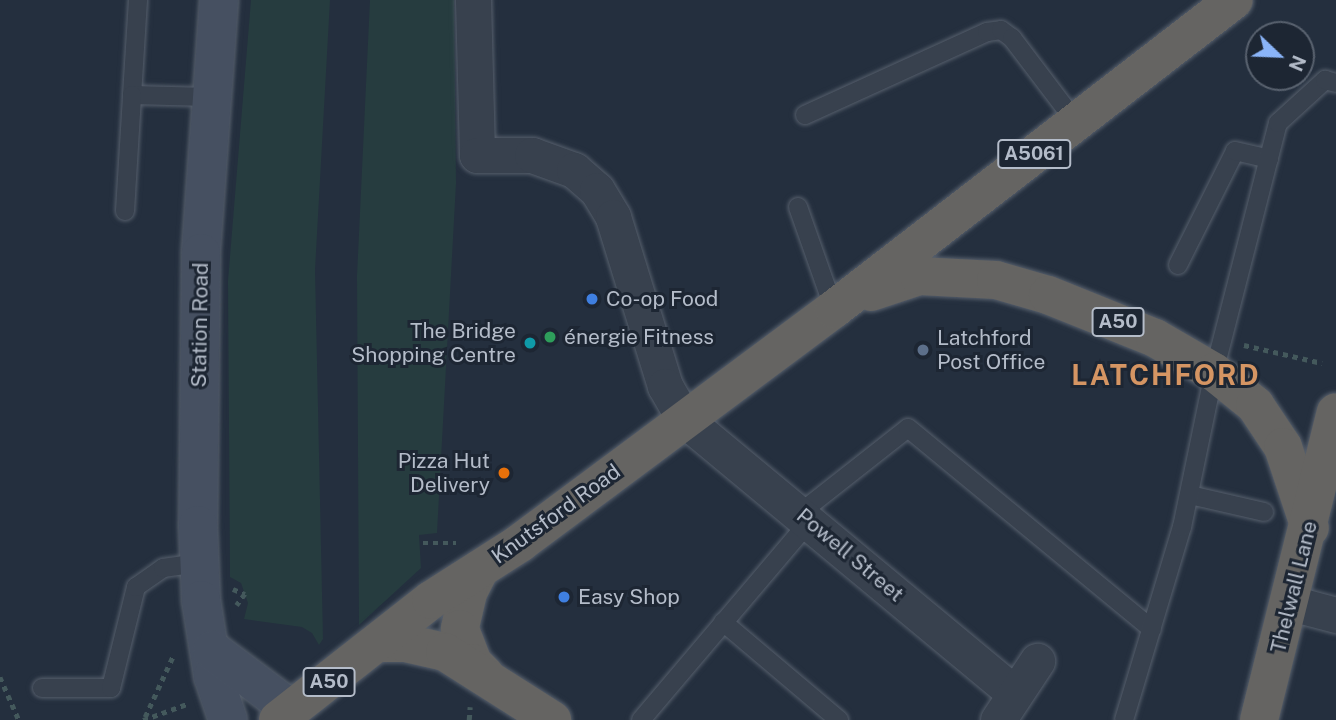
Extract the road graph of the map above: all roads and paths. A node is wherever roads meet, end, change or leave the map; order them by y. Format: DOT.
graph roads {
  1 [pos="138,0"];
  2 [pos="219,0"];
  3 [pos="473,0"];
  4 [pos="1234,0"];
  5 [pos="1336,83"];
  6 [pos="132,95"];
  7 [pos="209,97"];
  8 [pos="805,115"];
  9 [pos="1075,121"];
  10 [pos="1269,159"];
  11 [pos="798,207"];
  12 [pos="125,211"];
  13 [pos="1178,265"];
  14 [pos="834,309"];
  15 [pos="1225,358"];
  16 [pos="1322,363"];
  17 [pos="684,419"];
  18 [pos="1335,425"];
  19 [pos="1190,495"];
  20 [pos="1264,512"];
  21 [pos="805,517"];
  22 [pos="1310,528"];
  23 [pos="198,563"];
  24 [pos="480,569"];
  25 [pos="1291,603"];
  26 [pos="1336,615"];
  27 [pos="723,622"];
  28 [pos="1152,629"];
  29 [pos="379,643"];
  30 [pos="194,650"];
  31 [pos="1037,661"];
  32 [pos="0,677"];
  33 [pos="486,677"];
  34 [pos="42,688"];
  35 [pos="195,702"];
  36 [pos="1006,706"];
  37 [pos="285,715"];
  38 [pos="144,718"];
  39 [pos="19,720"];
  40 [pos="228,720"];
  41 [pos="552,720"];
  42 [pos="641,720"];
  43 [pos="839,720"];
  44 [pos="1124,720"];
  45 [pos="1259,720"];
  1 -- 6 [label="lane"];
  2 -- 7 [label="main road, Station Road"];
  3 -- 17 [label="street"];
  4 -- 9 [label="highway, Knutsford Road / A5061"];
  5 -- 10 [label="lane"];
  6 -- 7 [label="lane"];
  6 -- 12 [label="lane"];
  7 -- 23 [label="main road, Station Road"];
  8 -- 9 [label="lane"];
  9 -- 14 [label="highway, Knutsford Road / A5061"];
  10 -- 13 [label="lane"];
  10 -- 15 [label="lane"];
  11 -- 14 [label="lane"];
  14 -- 15 [label="highway, Knutsford Road / A50"];
  14 -- 17 [label="highway, Knutsford Road / A50"];
  15 -- 16 [label="path"];
  15 -- 19 [label="lane"];
  15 -- 22 [label="highway, Knutsford Road / A50"];
  17 -- 21 [label="street, Powell Street"];
  17 -- 24 [label="highway, Knutsford Road / A50"];
  18 -- 22 [label="highway, Thelwall Lane"];
  19 -- 20 [label="lane"];
  19 -- 28 [label="lane"];
  21 -- 27 [label="lane"];
  21 -- 28 [label="lane"];
  21 -- 36 [label="street, Powell Street"];
  22 -- 25 [label="highway, Thelwall Lane / A50"];
  23 -- 30 [label="main road, Station Road"];
  23 -- 34 [label="lane"];
  24 -- 29 [label="highway, Knutsford Road / A50"];
  24 -- 33 [label="highway"];
  25 -- 26 [label="street"];
  25 -- 45 [label="highway, Thelwall Lane / A50"];
  27 -- 42 [label="lane"];
  27 -- 43 [label="lane"];
  28 -- 44 [label="lane"];
  29 -- 33 [label="highway"];
  29 -- 37 [label="highway, Knutsford Road / A50"];
  30 -- 37 [label="main road"];
  30 -- 38 [label="path"];
  30 -- 40 [label="main road, Station Road"];
  31 -- 36 [label="street, Powell Street"];
  32 -- 39 [label="path"];
  33 -- 41 [label="highway"];
  35 -- 38 [label="path"];
}
